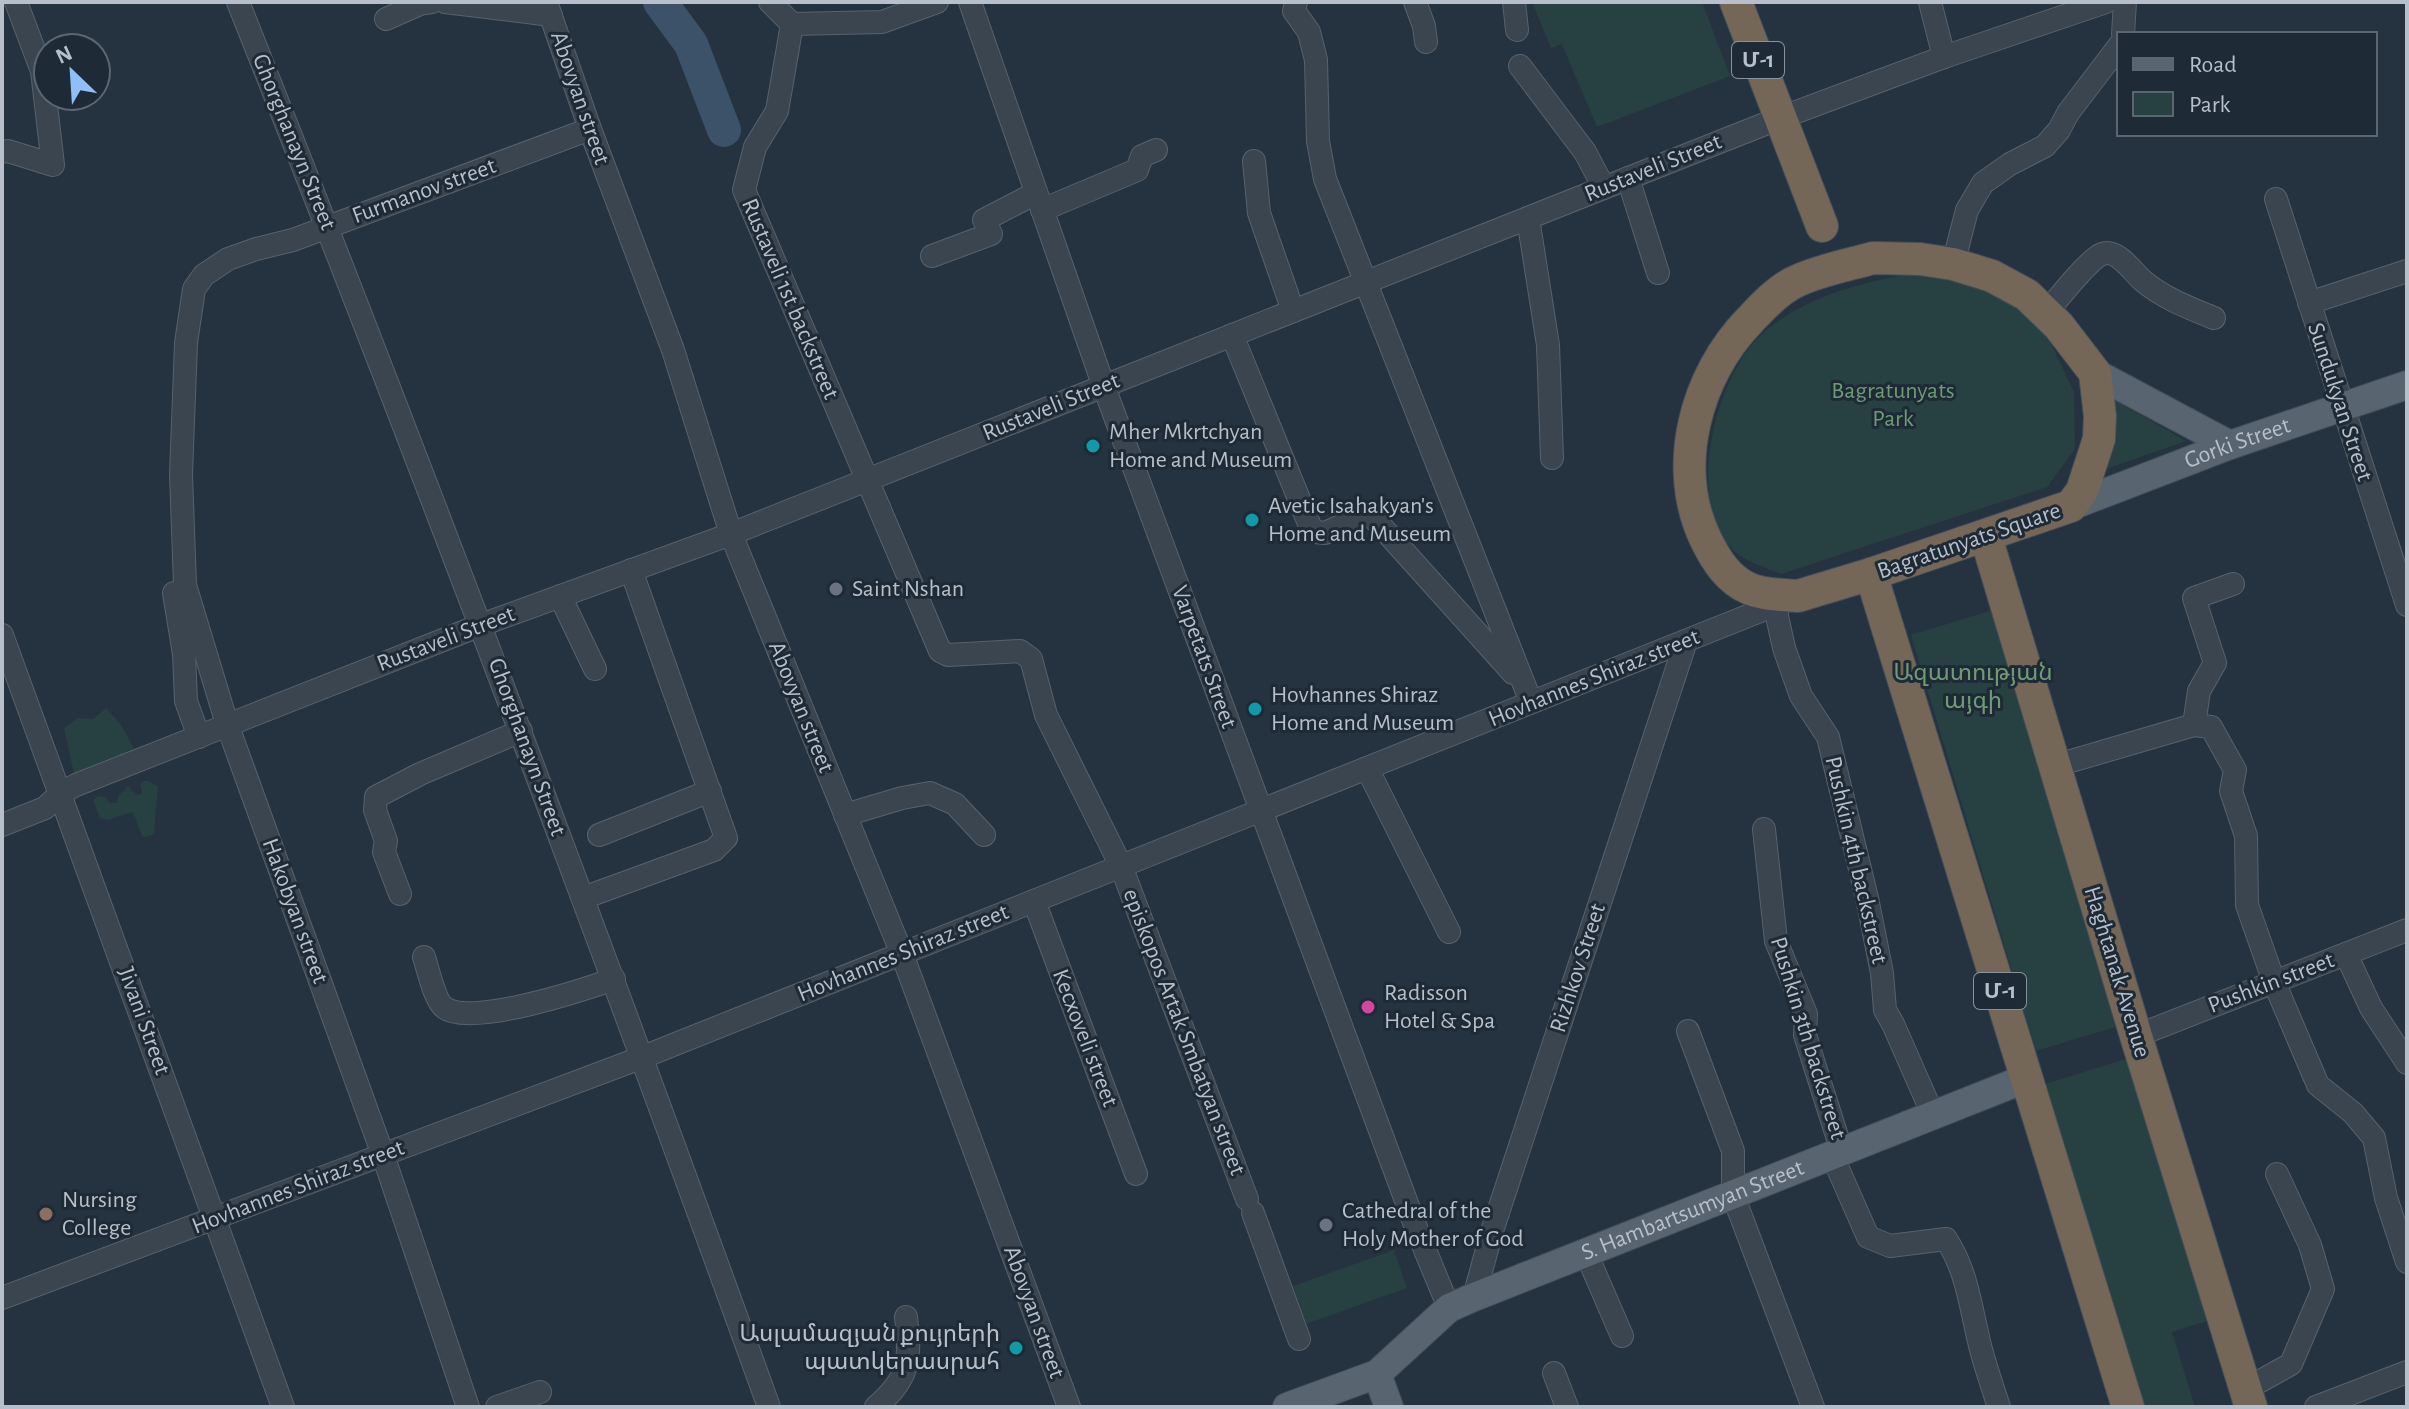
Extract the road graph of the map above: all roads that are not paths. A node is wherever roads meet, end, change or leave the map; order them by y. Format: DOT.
graph roads {
  1 [pos="16,2"];
  2 [pos="238,2"];
  3 [pos="432,2"];
  4 [pos="445,2"];
  5 [pos="770,2"];
  6 [pos="937,2"];
  7 [pos="970,2"];
  8 [pos="1296,2"];
  9 [pos="1415,2"];
  10 [pos="1514,2"];
  11 [pos="1736,2"];
  12 [pos="1930,2"];
  13 [pos="2114,3"];
  14 [pos="549,8"];
  15 [pos="386,19"];
  16 [pos="792,24"];
  17 [pos="1517,30"];
  18 [pos="2122,32"];
  19 [pos="1426,42"];
  20 [pos="2117,49"];
  21 [pos="1944,57"];
  22 [pos="1520,66"];
  23 [pos="1780,118"];
  24 [pos="590,129"];
  25 [pos="1156,150"];
  26 [pos="2,152"];
  27 [pos="1254,161"];
  28 [pos="1628,178"];
  29 [pos="1604,188"];
  30 [pos="2276,199"];
  31 [pos="1039,202"];
  32 [pos="1528,218"];
  33 [pos="1822,226"];
  34 [pos="327,227"];
  35 [pos="932,256"];
  36 [pos="1873,258"];
  37 [pos="1953,264"];
  38 [pos="2407,271"];
  39 [pos="1658,273"];
  40 [pos="1795,281"];
  41 [pos="1367,282"];
  42 [pos="2309,303"];
  43 [pos="1293,311"];
  44 [pos="2046,313"];
  45 [pos="2214,318"];
  46 [pos="1232,335"];
  47 [pos="2095,373"];
  48 [pos="2407,385"];
  49 [pos="1104,387"];
  50 [pos="184,404"];
  51 [pos="2342,407"];
  52 [pos="2230,445"];
  53 [pos="1552,458"];
  54 [pos="866,481"];
  55 [pos="2071,506"];
  56 [pos="731,534"];
  57 [pos="1986,537"];
  58 [pos="631,570"];
  59 [pos="1871,574"];
  60 [pos="2233,584"];
  61 [pos="174,593"];
  62 [pos="560,596"];
  63 [pos="1786,601"];
  64 [pos="2407,605"];
  65 [pos="481,625"];
  66 [pos="2,635"];
  67 [pos="1686,641"];
  68 [pos="595,669"];
  69 [pos="1527,693"];
  70 [pos="227,724"];
  71 [pos="2194,725"];
  72 [pos="521,731"];
  73 [pos="199,737"];
  74 [pos="2054,766"];
  75 [pos="1367,768"];
  76 [pos="710,791"];
  77 [pos="61,793"];
  78 [pos="1262,810"];
  79 [pos="845,815"];
  80 [pos="2,825"];
  81 [pos="1764,829"];
  82 [pos="599,835"];
  83 [pos="984,835"];
  84 [pos="1121,866"];
  85 [pos="400,894"];
  86 [pos="583,898"];
  87 [pos="1034,901"];
  88 [pos="2407,930"];
  89 [pos="1449,932"];
  90 [pos="902,954"];
  91 [pos="2346,954"];
  92 [pos="424,957"];
  93 [pos="614,979"];
  94 [pos="2274,982"];
  95 [pos="1688,1031"];
  96 [pos="2136,1036"];
  97 [pos="643,1057"];
  98 [pos="2407,1063"];
  99 [pos="2027,1078"];
  100 [pos="1933,1115"];
  101 [pos="1837,1154"];
  102 [pos="383,1155"];
  103 [pos="1136,1174"];
  104 [pos="2277,1174"];
  105 [pos="1733,1195"];
  106 [pos="215,1218"];
  107 [pos="1586,1253"];
  108 [pos="2407,1262"];
  109 [pos="2,1298"];
  110 [pos="1461,1303"];
  111 [pos="906,1317"];
  112 [pos="1622,1336"];
  113 [pos="1299,1339"];
  114 [pos="2407,1372"];
  115 [pos="1554,1373"];
  116 [pos="1377,1374"];
  117 [pos="540,1392"];
  118 [pos="2248,1398"];
  119 [pos="283,1407"];
  120 [pos="468,1407"];
  121 [pos="497,1407"];
  122 [pos="769,1407"];
  123 [pos="876,1407"];
  124 [pos="1069,1407"];
  125 [pos="1287,1407"];
  126 [pos="1389,1407"];
  127 [pos="1567,1407"];
  128 [pos="1813,1407"];
  129 [pos="1999,1407"];
  130 [pos="2128,1407"];
  131 [pos="2316,1407"];
  1 -- 26 [label="street"];
  2 -- 34 [label="street, Ghorghanayn Street"];
  3 -- 15 [label="street"];
  4 -- 14 [label="street"];
  5 -- 16 [label="street"];
  6 -- 16 [label="street"];
  7 -- 31 [label="street, Varpetats Street"];
  8 -- 41 [label="street"];
  9 -- 19 [label="street"];
  10 -- 17 [label="street"];
  11 -- 23 [label="highway, Մ-1"];
  12 -- 21 [label="street"];
  13 -- 18 [label="street"];
  13 -- 21 [label="street, Rustaveli Street"];
  14 -- 24 [label="street, Abovyan street"];
  16 -- 54 [label="street, Rustaveli 1st backstreet"];
  20 -- 37 [label="street"];
  21 -- 23 [label="street, Rustaveli Street"];
  22 -- 29 [label="street"];
  23 -- 28 [label="street, Rustaveli Street"];
  23 -- 33 [label="highway, Մ-1"];
  24 -- 34 [label="street, Furmanov street"];
  24 -- 56 [label="street, Abovyan street"];
  25 -- 31 [label="street"];
  27 -- 43 [label="street"];
  28 -- 29 [label="street, Rustaveli Street"];
  28 -- 39 [label="street"];
  29 -- 32 [label="street, Rustaveli Street"];
  30 -- 42 [label="street, Sundukyan Street"];
  31 -- 35 [label="street"];
  31 -- 49 [label="street, Varpetats Street"];
  32 -- 41 [label="street, Rustaveli Street"];
  32 -- 53 [label="street"];
  33 -- 36 [label="highway"];
  33 -- 40 [label="highway"];
  34 -- 50 [label="street, Furmanov street"];
  34 -- 65 [label="street, Ghorghanayn Street"];
  36 -- 37 [label="highway, Bagratunyats Square"];
  36 -- 40 [label="highway, Bagratunyats Square"];
  37 -- 44 [label="highway, Bagratunyats Square"];
  38 -- 42 [label="street"];
  40 -- 63 [label="highway, Bagratunyats Square"];
  41 -- 43 [label="street, Rustaveli Street"];
  41 -- 69 [label="street"];
  42 -- 51 [label="street, Sundukyan Street"];
  43 -- 46 [label="street, Rustaveli Street"];
  44 -- 45 [label="street"];
  44 -- 47 [label="highway, Bagratunyats Square"];
  46 -- 49 [label="street, Rustaveli Street"];
  46 -- 69 [label="street"];
  47 -- 52 [label="main road"];
  47 -- 55 [label="highway, Bagratunyats Square"];
  48 -- 51 [label="main road, Gorki Street"];
  49 -- 54 [label="street, Rustaveli Street"];
  49 -- 78 [label="street, Varpetats Street"];
  50 -- 70 [label="street, Hakobyan street"];
  51 -- 52 [label="main road, Gorki Street"];
  51 -- 64 [label="street, Sundukyan Street"];
  52 -- 55 [label="main road, Gorki Street"];
  54 -- 56 [label="street, Rustaveli Street"];
  54 -- 84 [label="street, Rustaveli 1st backstreet"];
  55 -- 57 [label="highway, Bagratunyats Square"];
  56 -- 58 [label="street, Rustaveli Street"];
  56 -- 79 [label="street, Abovyan street"];
  57 -- 59 [label="highway, Bagratunyats Square"];
  57 -- 74 [label="highway, Haghtanak Avenue"];
  58 -- 62 [label="street, Rustaveli Street"];
  58 -- 76 [label="street"];
  59 -- 63 [label="highway, Bagratunyats Square"];
  59 -- 99 [label="highway, Մ-1"];
  60 -- 71 [label="street"];
  61 -- 73 [label="street"];
  62 -- 65 [label="street, Rustaveli Street"];
  62 -- 68 [label="street"];
  63 -- 67 [label="street, Hovhannes Shiraz street"];
  63 -- 100 [label="street, Pushkin 4th backstreet"];
  65 -- 70 [label="street, Rustaveli Street"];
  65 -- 72 [label="street, Ghorghanayn Street"];
  66 -- 77 [label="street, Jivani Street"];
  67 -- 69 [label="street, Hovhannes Shiraz street"];
  67 -- 110 [label="street, Rizhkov Street"];
  69 -- 75 [label="street, Hovhannes Shiraz street"];
  70 -- 73 [label="street, Rustaveli Street"];
  70 -- 102 [label="street, Hakobyan street"];
  71 -- 74 [label="street"];
  71 -- 94 [label="street"];
  72 -- 85 [label="street"];
  72 -- 86 [label="street, Ghorghanayn Street"];
  73 -- 77 [label="street, Rustaveli Street"];
  74 -- 96 [label="highway, Haghtanak Avenue"];
  75 -- 78 [label="street, Hovhannes Shiraz street"];
  75 -- 89 [label="street"];
  76 -- 82 [label="street"];
  76 -- 86 [label="street"];
  77 -- 80 [label="street, Rustaveli Street"];
  77 -- 106 [label="street, Jivani Street"];
  78 -- 84 [label="street, Hovhannes Shiraz street"];
  78 -- 110 [label="street, Varpetats Street"];
  79 -- 83 [label="street"];
  79 -- 90 [label="street, Abovyan street"];
  81 -- 101 [label="street, Pushkin 3th backstreet"];
  84 -- 87 [label="street, Hovhannes Shiraz street"];
  84 -- 113 [label="street, episkopos Artak Smbatyan street"];
  86 -- 93 [label="street, Ghorghanayn Street"];
  87 -- 90 [label="street, Hovhannes Shiraz street"];
  87 -- 103 [label="street, Kecxoveli street"];
  88 -- 91 [label="street, Pushkin street"];
  90 -- 97 [label="street, Hovhannes Shiraz street"];
  90 -- 124 [label="street, Abovyan street"];
  91 -- 94 [label="street, Pushkin street"];
  91 -- 98 [label="street"];
  92 -- 93 [label="street"];
  93 -- 97 [label="street, Ghorghanayn Street"];
  94 -- 96 [label="street, Pushkin street"];
  94 -- 108 [label="street"];
  95 -- 105 [label="street"];
  96 -- 118 [label="highway, Haghtanak Avenue"];
  97 -- 102 [label="street, Hovhannes Shiraz street"];
  97 -- 122 [label="street, Ghorghanayn Street"];
  99 -- 100 [label="main road, S. Hambartsumyan Street"];
  99 -- 130 [label="highway, Մ-1"];
  100 -- 101 [label="main road, S. Hambartsumyan Street"];
  101 -- 105 [label="main road, S. Hambartsumyan Street"];
  101 -- 129 [label="street, Pushkin 3th backstreet"];
  102 -- 106 [label="street, Hovhannes Shiraz street"];
  102 -- 120 [label="street, Hakobyan street"];
  104 -- 118 [label="street"];
  105 -- 107 [label="main road, S. Hambartsumyan Street"];
  105 -- 128 [label="street"];
  106 -- 109 [label="street, Hovhannes Shiraz street"];
  106 -- 119 [label="street, Jivani Street"];
  107 -- 110 [label="main road, S. Hambartsumyan Street"];
  107 -- 112 [label="street"];
  110 -- 116 [label="main road, S. Hambartsumyan Street"];
  111 -- 123 [label="street"];
  114 -- 131 [label="street"];
  115 -- 127 [label="street"];
  116 -- 125 [label="main road"];
  116 -- 126 [label="main road"];
  117 -- 121 [label="street"];
}
